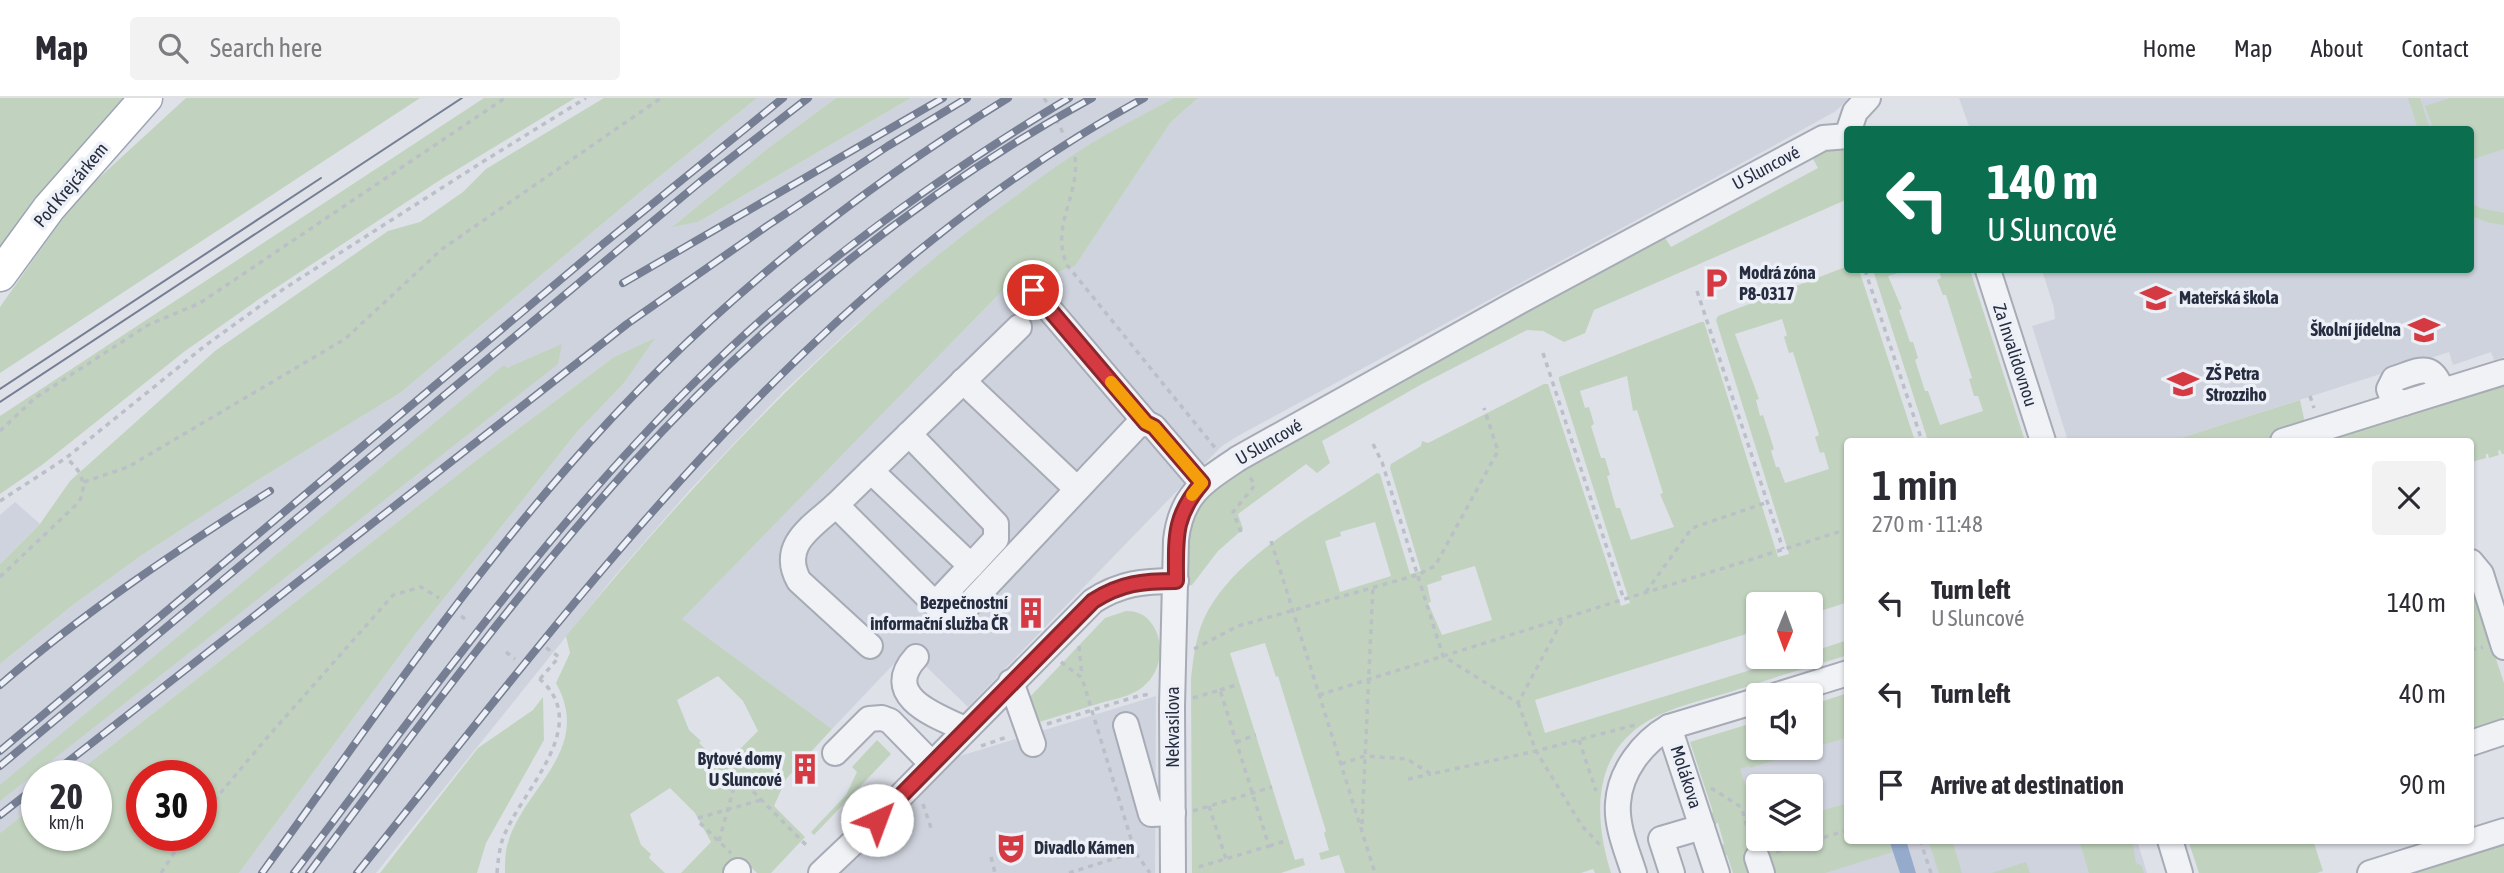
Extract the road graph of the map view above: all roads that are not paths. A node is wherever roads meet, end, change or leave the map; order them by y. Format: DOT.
graph roads {
  1 [pos="146,98"];
  2 [pos="1868,98"];
  3 [pos="1851,126"];
  4 [pos="1844,135"];
  5 [pos="1989,273"];
  6 [pos="0,275"];
  7 [pos="1033,290"];
  8 [pos="1020,327"];
  9 [pos="2504,372"];
  10 [pos="963,381"];
  11 [pos="1146,423"];
  12 [pos="909,435"];
  13 [pos="2042,438"];
  14 [pos="2292,438"];
  15 [pos="871,471"];
  16 [pos="1202,483"];
  17 [pos="1077,489"];
  18 [pos="836,505"];
  19 [pos="996,539"];
  20 [pos="1016,555"];
  21 [pos="2474,565"];
  22 [pos="971,566"];
  23 [pos="1176,581"];
  24 [pos="935,604"];
  25 [pos="870,646"];
  26 [pos="2504,647"];
  27 [pos="916,657"];
  28 [pos="1844,674"];
  29 [pos="1011,682"];
  30 [pos="1816,683"];
  31 [pos="1746,704"];
  32 [pos="1126,725"];
  33 [pos="1663,731"];
  34 [pos="2504,732"];
  35 [pos="1031,737"];
  36 [pos="971,738"];
  37 [pos="2474,742"];
  38 [pos="835,753"];
  39 [pos="931,762"];
  40 [pos="1181,813"];
  41 [pos="1702,827"];
  42 [pos="2504,831"];
  43 [pos="2474,839"];
  44 [pos="2171,844"];
  45 [pos="2459,844"];
  46 [pos="1180,872"];
  47 [pos="821,873"];
  48 [pos="1634,873"];
  49 [pos="1672,873"];
  50 [pos="1717,873"];
  51 [pos="2180,873"];
  52 [pos="2370,873"];
  1 -- 6 [label="main road, Pod Krejcárkem"];
  2 -- 3 [label="street"];
  4 -- 16 [label="street, U Sluncové"];
  5 -- 13 [label="street, Za Invalidovnou"];
  7 -- 11 [label="street"];
  8 -- 10 [label="street"];
  9 -- 14 [label="street"];
  10 -- 12 [label="street"];
  10 -- 17 [label="street"];
  11 -- 16 [label="street"];
  11 -- 17 [label="street"];
  12 -- 15 [label="street"];
  12 -- 19 [label="street"];
  15 -- 18 [label="street"];
  15 -- 22 [label="street"];
  16 -- 23 [label="street, U Sluncové"];
  17 -- 20 [label="street"];
  18 -- 24 [label="street"];
  18 -- 25 [label="street"];
  19 -- 20 [label="street"];
  19 -- 22 [label="street"];
  20 -- 24 [label="street"];
  21 -- 26 [label="street"];
  22 -- 24 [label="street"];
  23 -- 29 [label="street"];
  23 -- 40 [label="street, Nekvasilova"];
  27 -- 36 [label="street"];
  28 -- 30 [label="street"];
  29 -- 35 [label="street"];
  29 -- 36 [label="street"];
  31 -- 33 [label="street, Molákova"];
  32 -- 40 [label="street"];
  33 -- 41 [label="street, Molákova"];
  33 -- 48 [label="street, Molákova"];
  34 -- 37 [label="street"];
  36 -- 39 [label="street"];
  38 -- 39 [label="street"];
  39 -- 47 [label="street"];
  40 -- 46 [label="street, Nekvasilova"];
  41 -- 49 [label="street, Molákova"];
  41 -- 50 [label="street, Molákova"];
  42 -- 43 [label="street"];
  44 -- 51 [label="street"];
  45 -- 52 [label="street"];
}
